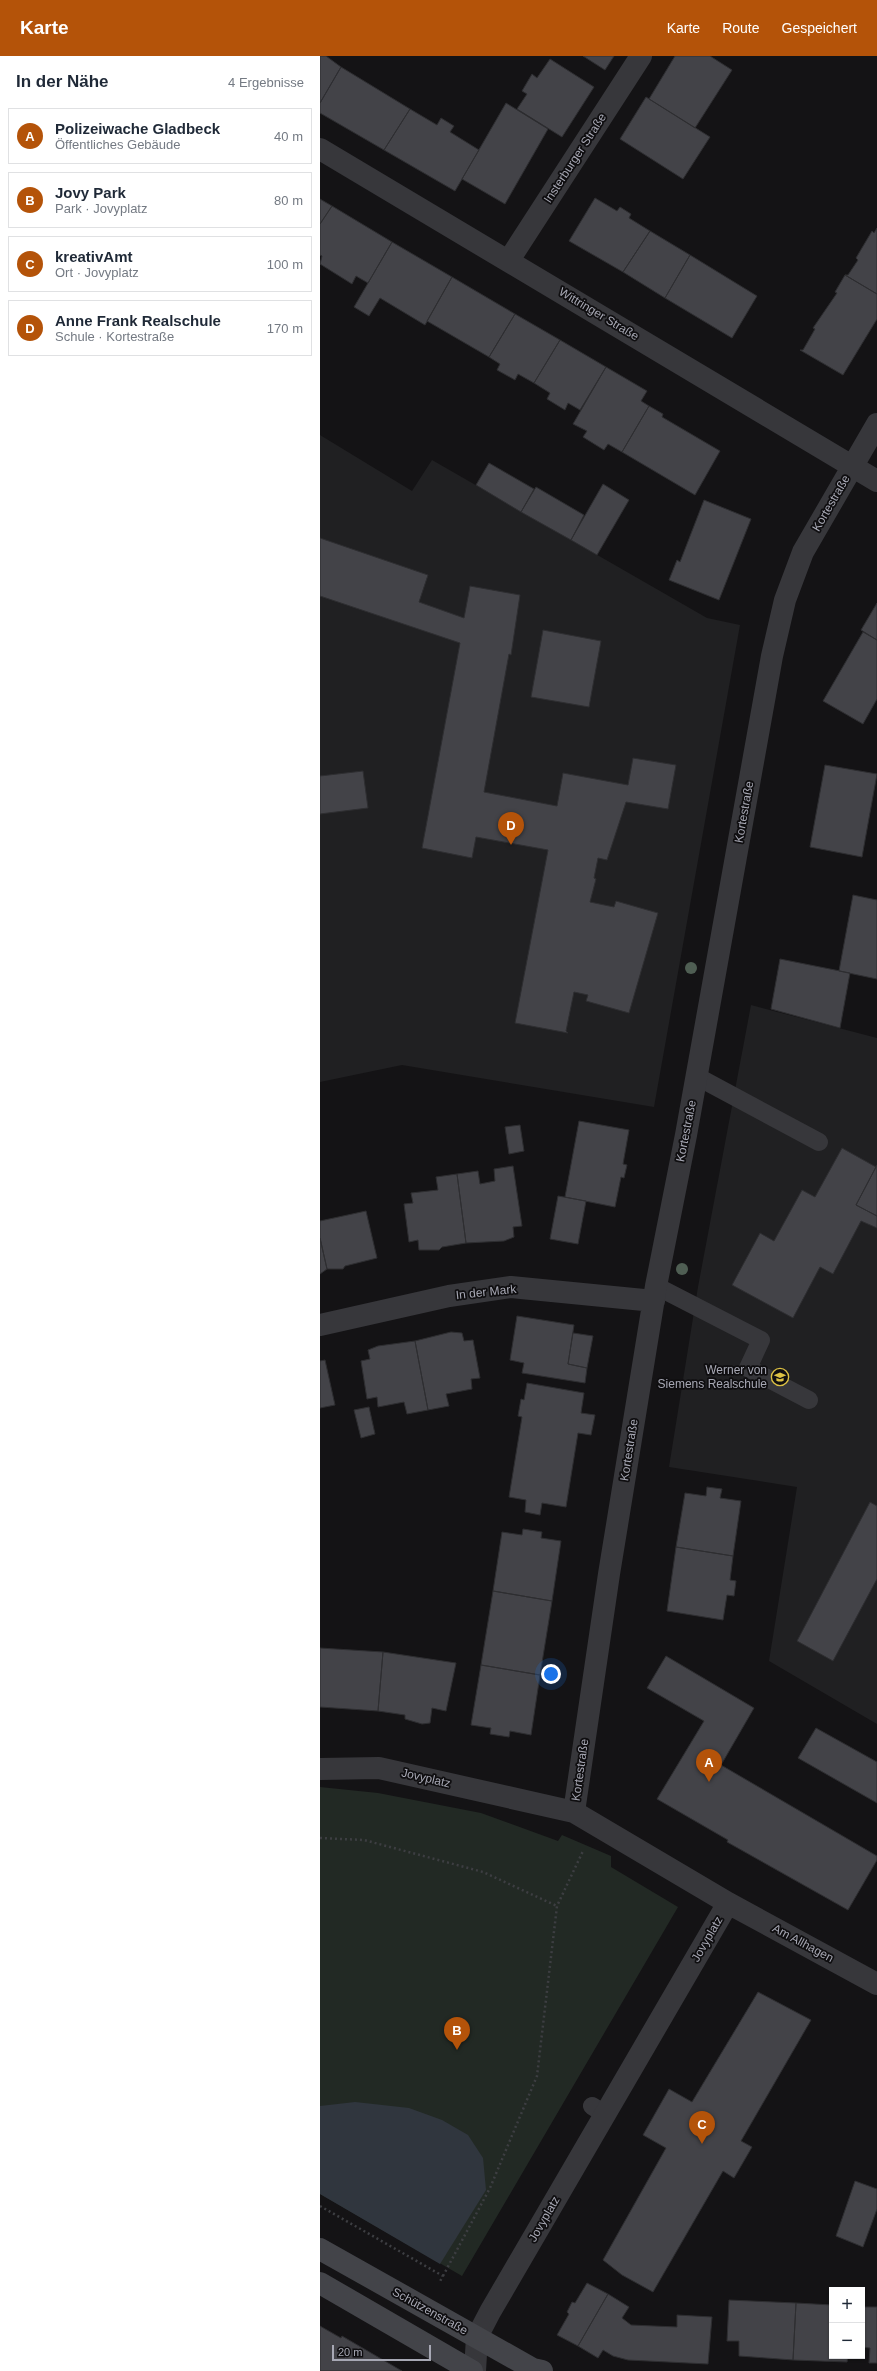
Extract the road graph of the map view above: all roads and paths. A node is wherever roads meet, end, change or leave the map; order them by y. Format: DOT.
graph roads {
  1 [pos="641,56"];
  2 [pos="320,148"];
  3 [pos="509,260"];
  4 [pos="877,424"];
  5 [pos="852,466"];
  6 [pos="877,481"];
  7 [pos="696,1076"];
  8 [pos="819,1142"];
  9 [pos="655,1293"];
  10 [pos="320,1325"];
  11 [pos="809,1400"];
  12 [pos="320,1769"];
  13 [pos="574,1812"];
  14 [pos="596,1825"];
  15 [pos="320,1838"];
  16 [pos="728,1903"];
  17 [pos="557,1906"];
  18 [pos="877,1984"];
  19 [pos="320,2249"];
  20 [pos="443,2276"];
  21 [pos="320,2283"];
  22 [pos="475,2359"];
  23 [pos="542,2371"];
  1 -- 3 [label="street, Insterburger Straße"];
  2 -- 3 [label="street, Wittringer Straße"];
  3 -- 5 [label="street, Wittringer Straße"];
  4 -- 5 [label="street, Kortestraße"];
  5 -- 6 [label="street, Wittringer Straße"];
  5 -- 7 [label="street, Kortestraße"];
  7 -- 8 [label="lane"];
  7 -- 9 [label="street, Kortestraße"];
  9 -- 10 [label="street, In der Mark"];
  9 -- 11 [label="lane"];
  9 -- 13 [label="street, Kortestraße"];
  12 -- 13 [label="street, Jovyplatz"];
  13 -- 14 [label="street, Jovyplatz"];
  14 -- 16 [label="street, Jovyplatz"];
  14 -- 17 [label="path"];
  15 -- 17 [label="path"];
  16 -- 18 [label="street, Am Allhagen"];
  16 -- 22 [label="street, Jovyplatz"];
  17 -- 20 [label="path"];
  19 -- 22 [label="main road, Schützenstraße"];
  21 -- 22 [label="main road, Schützenstraße"];
  22 -- 23 [label="main road, Schützenstraße"];
}
